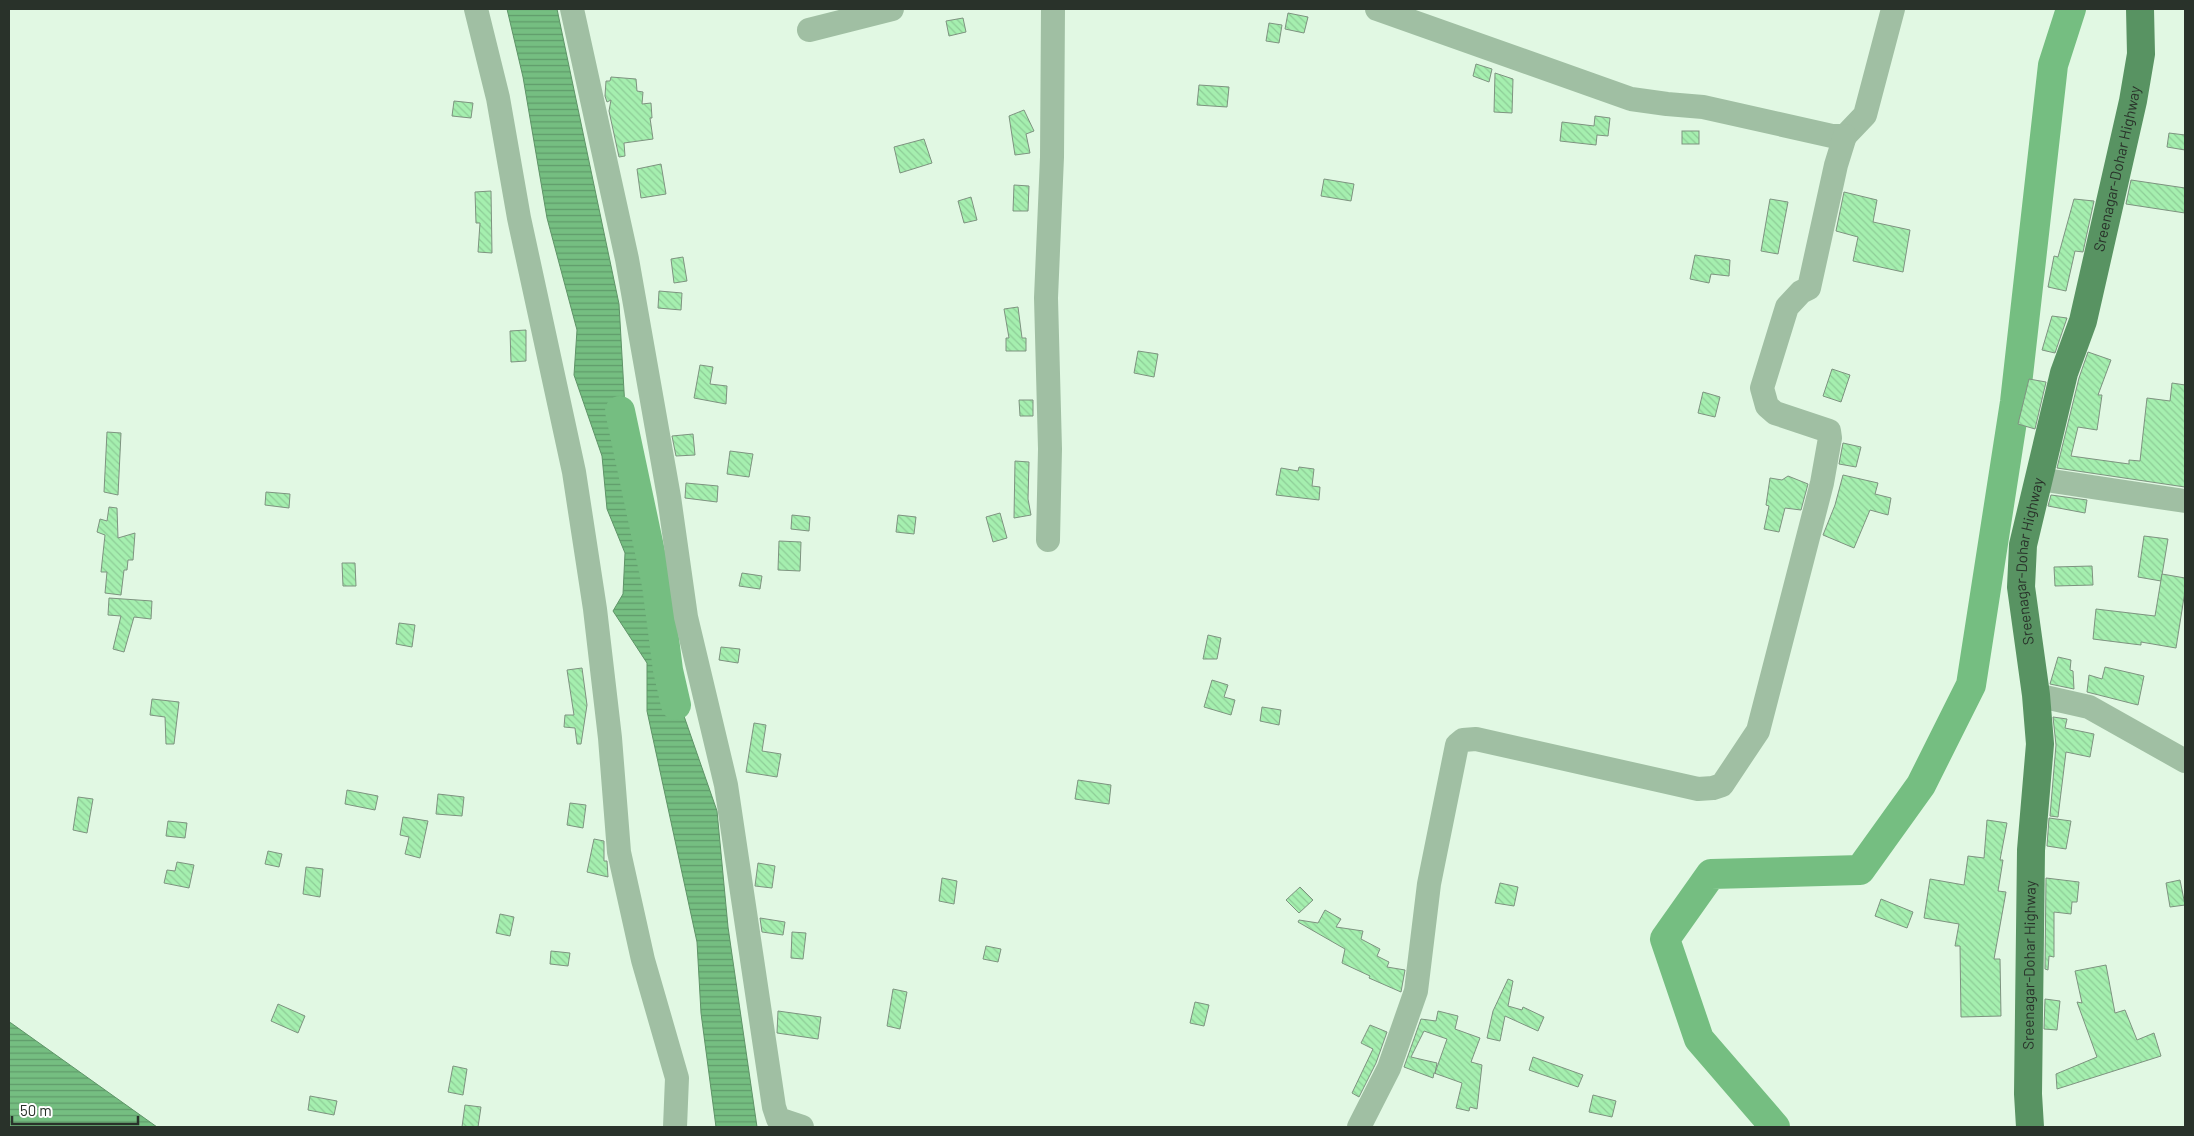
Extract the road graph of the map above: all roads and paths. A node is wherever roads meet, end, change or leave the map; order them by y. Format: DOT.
graph roads {
  1 [pos="476,9"];
  2 [pos="572,9"];
  3 [pos="892,9"];
  4 [pos="1053,9"];
  5 [pos="1377,9"];
  6 [pos="1893,9"];
  7 [pos="2140,9"];
  8 [pos="809,30"];
  9 [pos="1845,136"];
  10 [pos="2039,478"];
  11 [pos="2185,501"];
  12 [pos="1048,540"];
  13 [pos="2036,695"];
  14 [pos="2185,761"];
  15 [pos="675,1127"];
  16 [pos="802,1127"];
  17 [pos="1359,1127"];
  18 [pos="2030,1127"];
  1 -- 15 [label="street"];
  2 -- 16 [label="street"];
  3 -- 8 [label="street"];
  4 -- 12 [label="street"];
  5 -- 9 [label="street"];
  6 -- 9 [label="street"];
  7 -- 10 [label="main road, Sreenagar-Dohar Highway"];
  9 -- 17 [label="street"];
  10 -- 11 [label="street"];
  10 -- 13 [label="main road, Sreenagar-Dohar Highway"];
  13 -- 14 [label="street"];
  13 -- 18 [label="main road, Sreenagar-Dohar Highway"];
}
